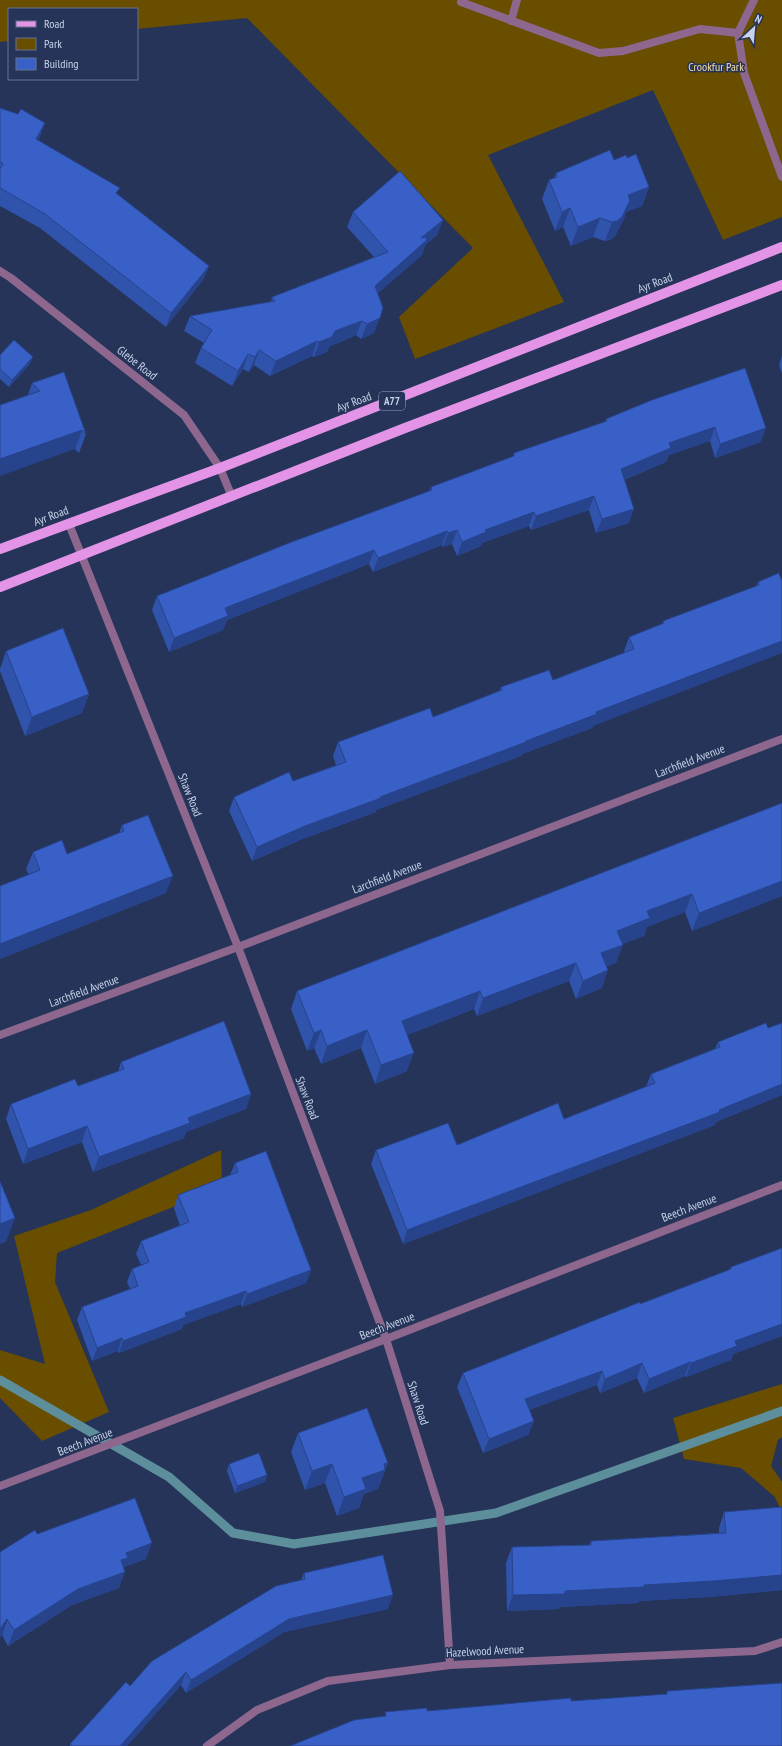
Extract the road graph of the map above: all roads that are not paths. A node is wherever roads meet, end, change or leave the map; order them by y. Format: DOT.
graph roads {
  1 [pos="517,0"];
  2 [pos="754,0"];
  3 [pos="461,2"];
  4 [pos="511,21"];
  5 [pos="738,33"];
  6 [pos="782,177"];
  7 [pos="782,247"];
  8 [pos="0,272"];
  9 [pos="782,285"];
  10 [pos="220,468"];
  11 [pos="232,497"];
  12 [pos="69,524"];
  13 [pos="0,549"];
  14 [pos="80,555"];
  15 [pos="0,587"];
  16 [pos="782,739"];
  17 [pos="238,947"];
  18 [pos="0,1035"];
  19 [pos="782,1185"];
  20 [pos="386,1339"];
  21 [pos="0,1486"];
  22 [pos="782,1642"];
  23 [pos="450,1665"];
  24 [pos="207,1746"];
  1 -- 4 [label="street"];
  2 -- 5 [label="street"];
  3 -- 4 [label="street"];
  4 -- 5 [label="street"];
  5 -- 6 [label="street"];
  7 -- 10 [label="main road, Ayr Road / A77"];
  8 -- 10 [label="street, Glebe Road"];
  9 -- 11 [label="main road, A77"];
  10 -- 11 [label="street, Glebe Road"];
  10 -- 12 [label="main road, Ayr Road / A77"];
  11 -- 14 [label="main road, A77"];
  12 -- 13 [label="main road, Ayr Road / A77"];
  12 -- 14 [label="street, Shaw Road"];
  14 -- 15 [label="main road, A77"];
  14 -- 17 [label="street, Shaw Road"];
  16 -- 17 [label="street, Larchfield Avenue"];
  17 -- 18 [label="street, Larchfield Avenue"];
  17 -- 20 [label="street, Shaw Road"];
  19 -- 20 [label="street, Beech Avenue"];
  20 -- 21 [label="street, Beech Avenue"];
  20 -- 23 [label="street, Shaw Road"];
  22 -- 23 [label="street, Hazelwood Avenue"];
  23 -- 24 [label="street, Hazelwood Avenue"];
}
